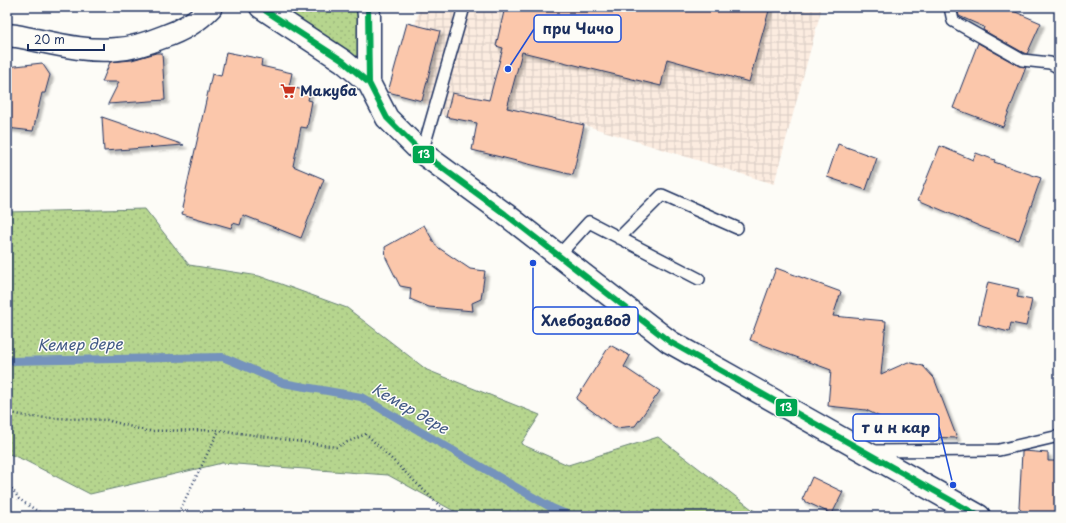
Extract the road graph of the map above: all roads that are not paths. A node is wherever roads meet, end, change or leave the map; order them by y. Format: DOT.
graph roads {
  1 [pos="211,7"];
  2 [pos="368,7"];
  3 [pos="464,7"];
  4 [pos="950,7"];
  5 [pos="264,8"];
  6 [pos="7,35"];
  7 [pos="1059,68"];
  8 [pos="369,83"];
  9 [pos="422,153"];
  10 [pos="737,228"];
  11 [pos="619,238"];
  12 [pos="559,255"];
  13 [pos="699,279"];
  14 [pos="1059,436"];
  15 [pos="867,452"];
  16 [pos="979,516"];
  1 -- 6 [label="street"];
  2 -- 8 [label="street"];
  3 -- 9 [label="lane"];
  4 -- 7 [label="lane"];
  5 -- 8 [label="street"];
  8 -- 9 [label="street"];
  9 -- 12 [label="street"];
  10 -- 11 [label="lane"];
  11 -- 12 [label="lane"];
  11 -- 13 [label="lane"];
  12 -- 15 [label="street"];
  14 -- 15 [label="lane"];
  15 -- 16 [label="street"];
}
